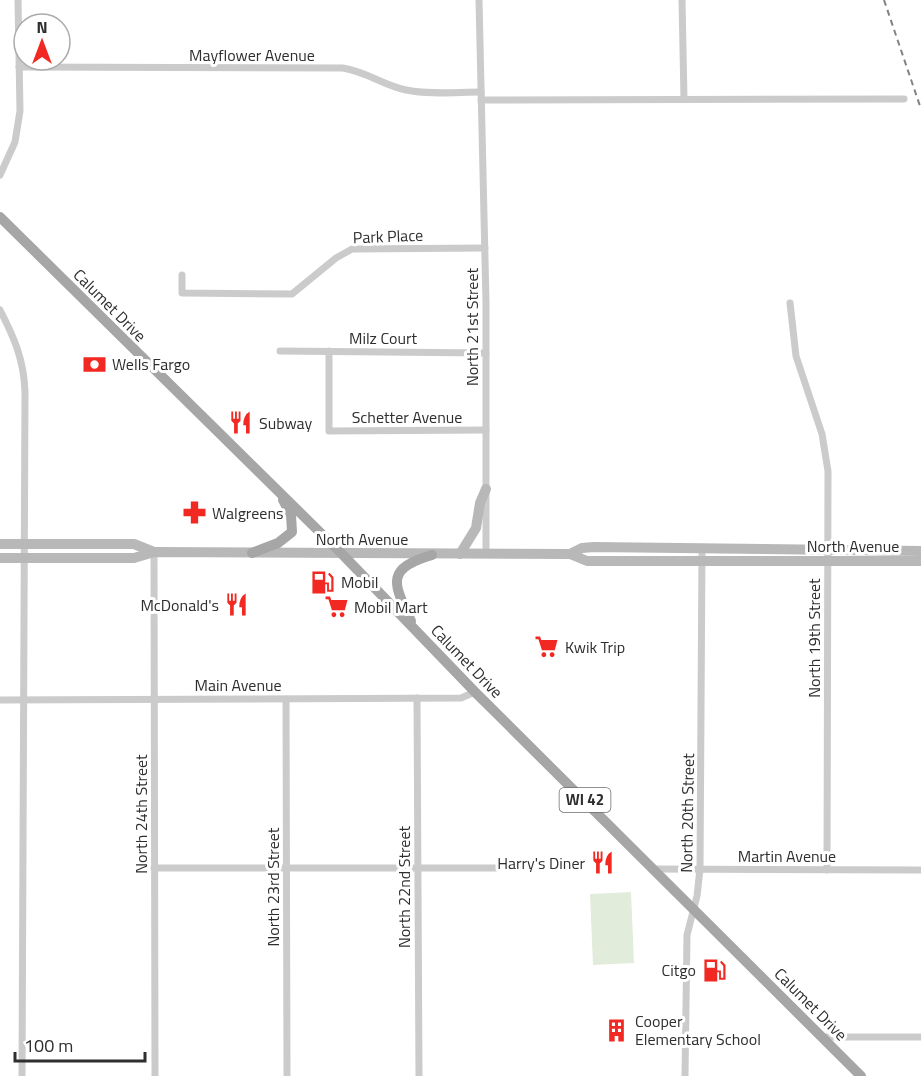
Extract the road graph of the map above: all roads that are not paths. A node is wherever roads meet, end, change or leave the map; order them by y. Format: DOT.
graph roads {
  1 [pos="479,0"];
  2 [pos="682,0"];
  3 [pos="72,68"];
  4 [pos="20,72"];
  5 [pos="481,96"];
  6 [pos="684,99"];
  7 [pos="904,99"];
  8 [pos="0,175"];
  9 [pos="0,217"];
  10 [pos="13,230"];
  11 [pos="0,232"];
  12 [pos="485,248"];
  13 [pos="182,275"];
  14 [pos="790,303"];
  15 [pos="1,313"];
  16 [pos="280,351"];
  17 [pos="329,351"];
  18 [pos="486,353"];
  19 [pos="486,430"];
  20 [pos="274,488"];
  21 [pos="486,489"];
  22 [pos="0,544"];
  23 [pos="24,544"];
  24 [pos="702,549"];
  25 [pos="828,549"];
  26 [pos="921,551"];
  27 [pos="154,552"];
  28 [pos="252,553"];
  29 [pos="460,554"];
  30 [pos="486,554"];
  31 [pos="570,554"];
  32 [pos="343,555"];
  33 [pos="432,555"];
  34 [pos="0,558"];
  35 [pos="24,558"];
  36 [pos="702,561"];
  37 [pos="828,561"];
  38 [pos="921,561"];
  39 [pos="415,629"];
  40 [pos="476,692"];
  41 [pos="417,698"];
  42 [pos="155,699"];
  43 [pos="286,699"];
  44 [pos="0,700"];
  45 [pos="24,700"];
  46 [pos="154,868"];
  47 [pos="286,868"];
  48 [pos="418,868"];
  49 [pos="499,868"];
  50 [pos="654,869"];
  51 [pos="700,869"];
  52 [pos="826,870"];
  53 [pos="921,870"];
  54 [pos="694,909"];
  55 [pos="822,1037"];
  56 [pos="921,1037"];
  57 [pos="22,1076"];
  58 [pos="155,1076"];
  59 [pos="287,1076"];
  60 [pos="418,1076"];
  61 [pos="685,1076"];
  62 [pos="861,1076"];
  1 -- 5 [label="street, North 21st Street"];
  2 -- 6 [label="street"];
  3 -- 5 [label="street, Mayflower Avenue"];
  4 -- 8 [label="street"];
  5 -- 6 [label="street, Mayflower Avenue"];
  5 -- 12 [label="street, North 21st Street"];
  6 -- 7 [label="street, Mayflower Avenue"];
  9 -- 10 [label="main road, Calumet Drive / WI 42"];
  10 -- 11 [label="main road"];
  10 -- 20 [label="main road, Calumet Drive / WI 42"];
  12 -- 13 [label="street, Park Place"];
  12 -- 18 [label="street, North 21st Street"];
  14 -- 25 [label="street, North 19th Street"];
  15 -- 23 [label="street"];
  16 -- 17 [label="street, Milz Court"];
  17 -- 18 [label="street, Milz Court"];
  17 -- 19 [label="street, Schetter Avenue"];
  18 -- 19 [label="street, North 21st Street"];
  19 -- 21 [label="street, North 21st Street"];
  20 -- 28 [label="main road"];
  20 -- 32 [label="main road, Calumet Drive / WI 42"];
  21 -- 29 [label="main road"];
  21 -- 30 [label="street, North 21st Street"];
  22 -- 23 [label="main road, North Avenue"];
  23 -- 27 [label="main road, North Avenue"];
  23 -- 35 [label="street"];
  24 -- 25 [label="main road, North Avenue"];
  24 -- 31 [label="main road, North Avenue"];
  24 -- 36 [label="street, North 20th Street"];
  25 -- 26 [label="main road, North Avenue"];
  25 -- 37 [label="street, North 19th Street"];
  27 -- 28 [label="main road, North Avenue"];
  27 -- 35 [label="main road, North Avenue"];
  27 -- 42 [label="street, North 24th Street"];
  28 -- 32 [label="main road, North Avenue"];
  29 -- 30 [label="main road, North Avenue"];
  29 -- 33 [label="main road, North Avenue"];
  30 -- 31 [label="main road, North Avenue"];
  31 -- 36 [label="main road, North Avenue"];
  32 -- 33 [label="main road, North Avenue"];
  32 -- 39 [label="main road, Calumet Drive / WI 42"];
  33 -- 39 [label="main road"];
  34 -- 35 [label="main road, North Avenue"];
  35 -- 45 [label="street"];
  36 -- 37 [label="main road, North Avenue"];
  36 -- 51 [label="street, North 20th Street"];
  37 -- 38 [label="main road, North Avenue"];
  37 -- 52 [label="street, North 19th Street"];
  39 -- 40 [label="main road, Calumet Drive / WI 42"];
  40 -- 41 [label="street, Main Avenue"];
  40 -- 50 [label="main road, Calumet Drive / WI 42"];
  41 -- 43 [label="street, Main Avenue"];
  41 -- 48 [label="street, North 22nd Street"];
  42 -- 43 [label="street, Main Avenue"];
  42 -- 45 [label="street, Main Avenue"];
  42 -- 46 [label="street, North 24th Street"];
  43 -- 47 [label="street, North 23rd Street"];
  44 -- 45 [label="street, Main Avenue"];
  45 -- 57 [label="street"];
  46 -- 47 [label="street"];
  46 -- 58 [label="street, North 24th Street"];
  47 -- 48 [label="street"];
  47 -- 59 [label="street, North 23rd Street"];
  48 -- 49 [label="street"];
  48 -- 60 [label="street, North 22nd Street"];
  50 -- 51 [label="street, Martin Avenue"];
  50 -- 54 [label="main road, Calumet Drive / WI 42"];
  51 -- 52 [label="street, Martin Avenue"];
  51 -- 54 [label="street, North 20th Street"];
  52 -- 53 [label="street, Martin Avenue"];
  54 -- 55 [label="main road, Calumet Drive / WI 42"];
  54 -- 61 [label="street, North 20th Street"];
  55 -- 56 [label="street"];
  55 -- 62 [label="main road, Calumet Drive / WI 42"];
}
